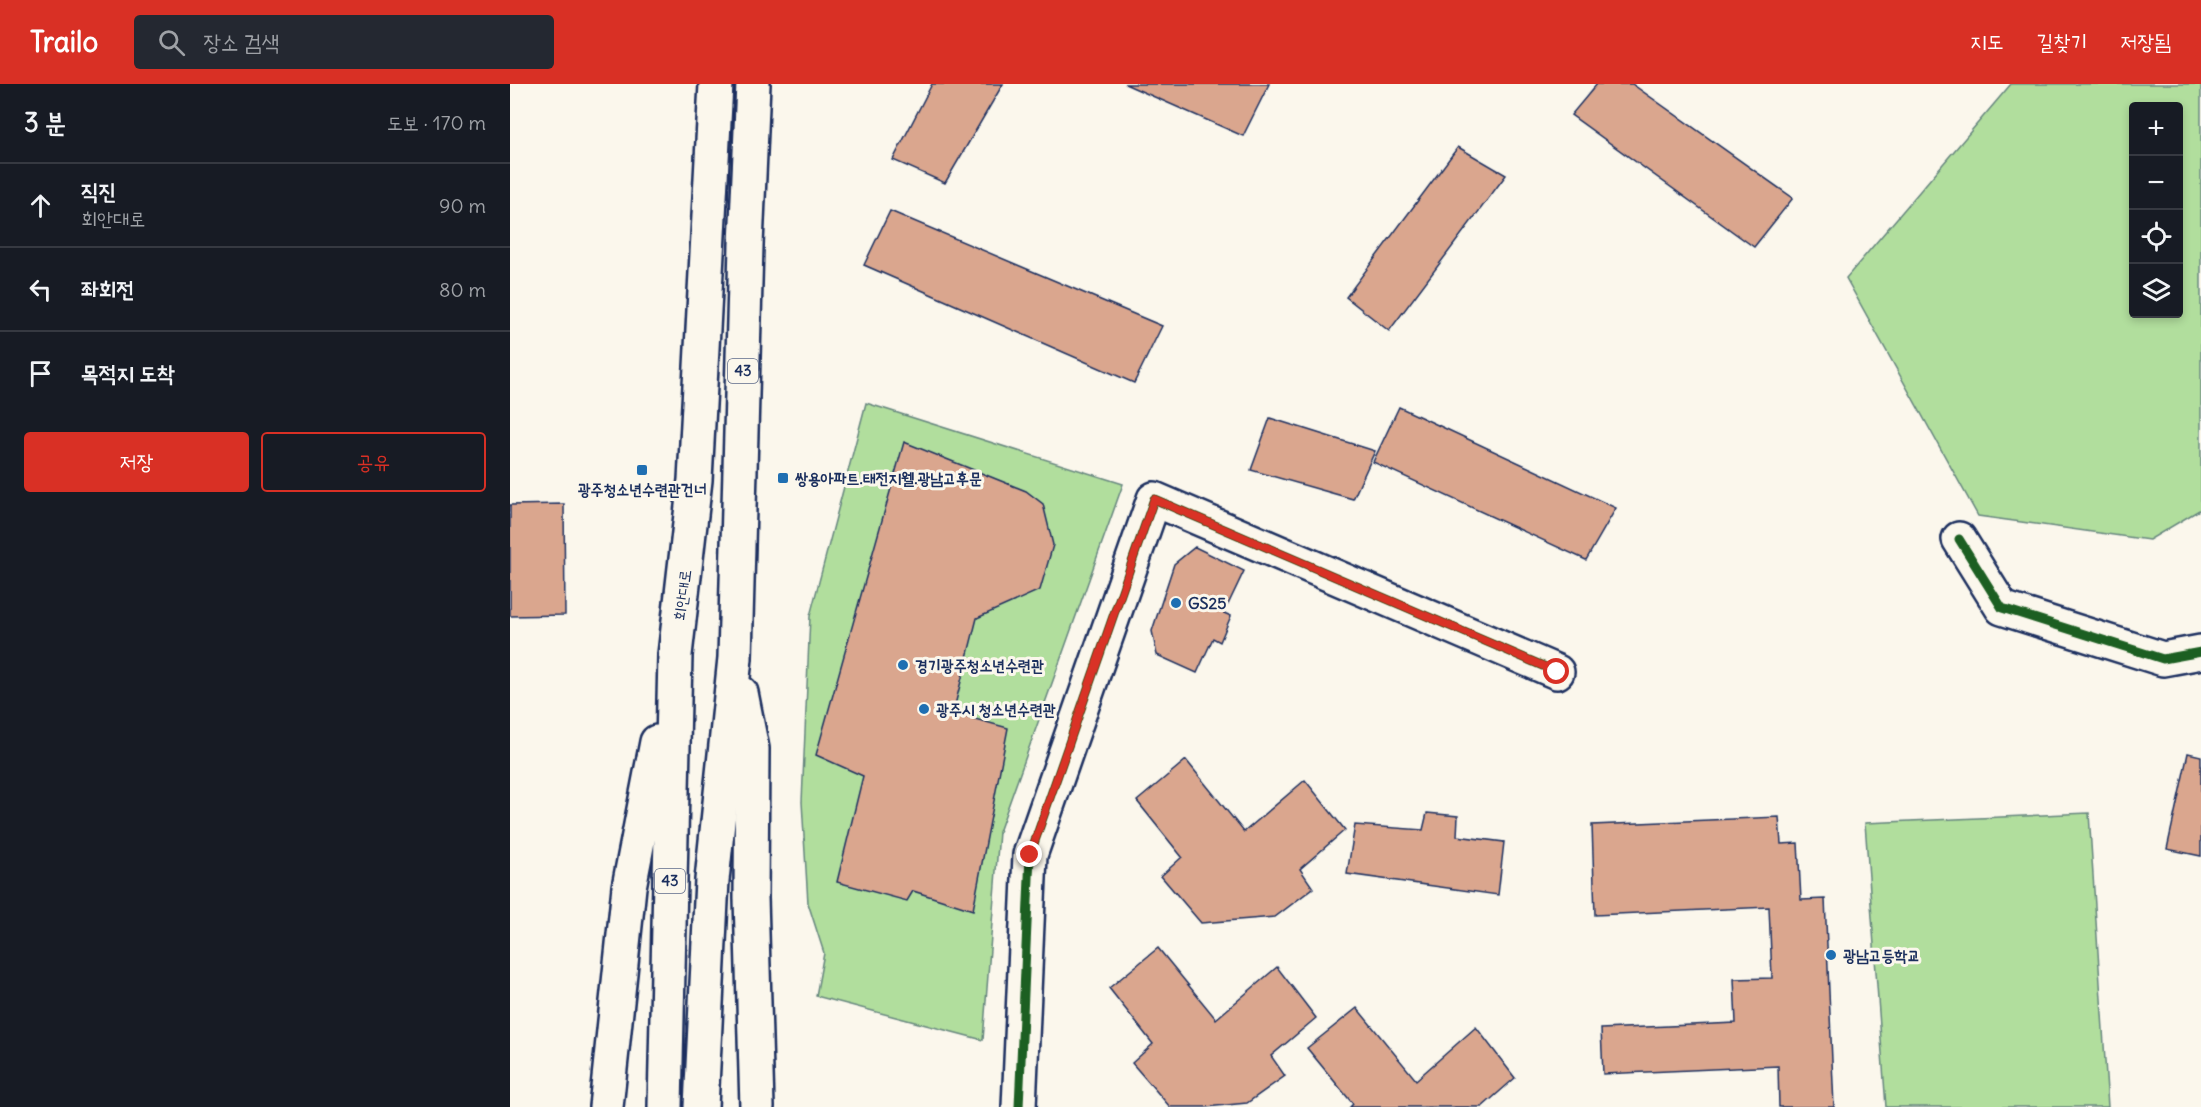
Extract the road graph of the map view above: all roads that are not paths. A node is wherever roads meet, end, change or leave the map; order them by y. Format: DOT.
graph roads {
  1 [pos="716,84"];
  2 [pos="753,84"];
  3 [pos="1959,539"];
  4 [pos="2201,652"];
  5 [pos="675,655"];
  6 [pos="735,658"];
  7 [pos="1557,672"];
  8 [pos="606,1107"];
  9 [pos="665,1107"];
  10 [pos="701,1107"];
  11 [pos="757,1107"];
  12 [pos="1018,1107"];
  1 -- 5 [label="main road, 회안대로 / 43"];
  2 -- 6 [label="main road, 43"];
  3 -- 4 [label="main road"];
  5 -- 8 [label="main road"];
  5 -- 9 [label="main road, 회안대로 / 43"];
  6 -- 10 [label="main road, 43"];
  6 -- 11 [label="main road"];
  7 -- 12 [label="main road"];
}
